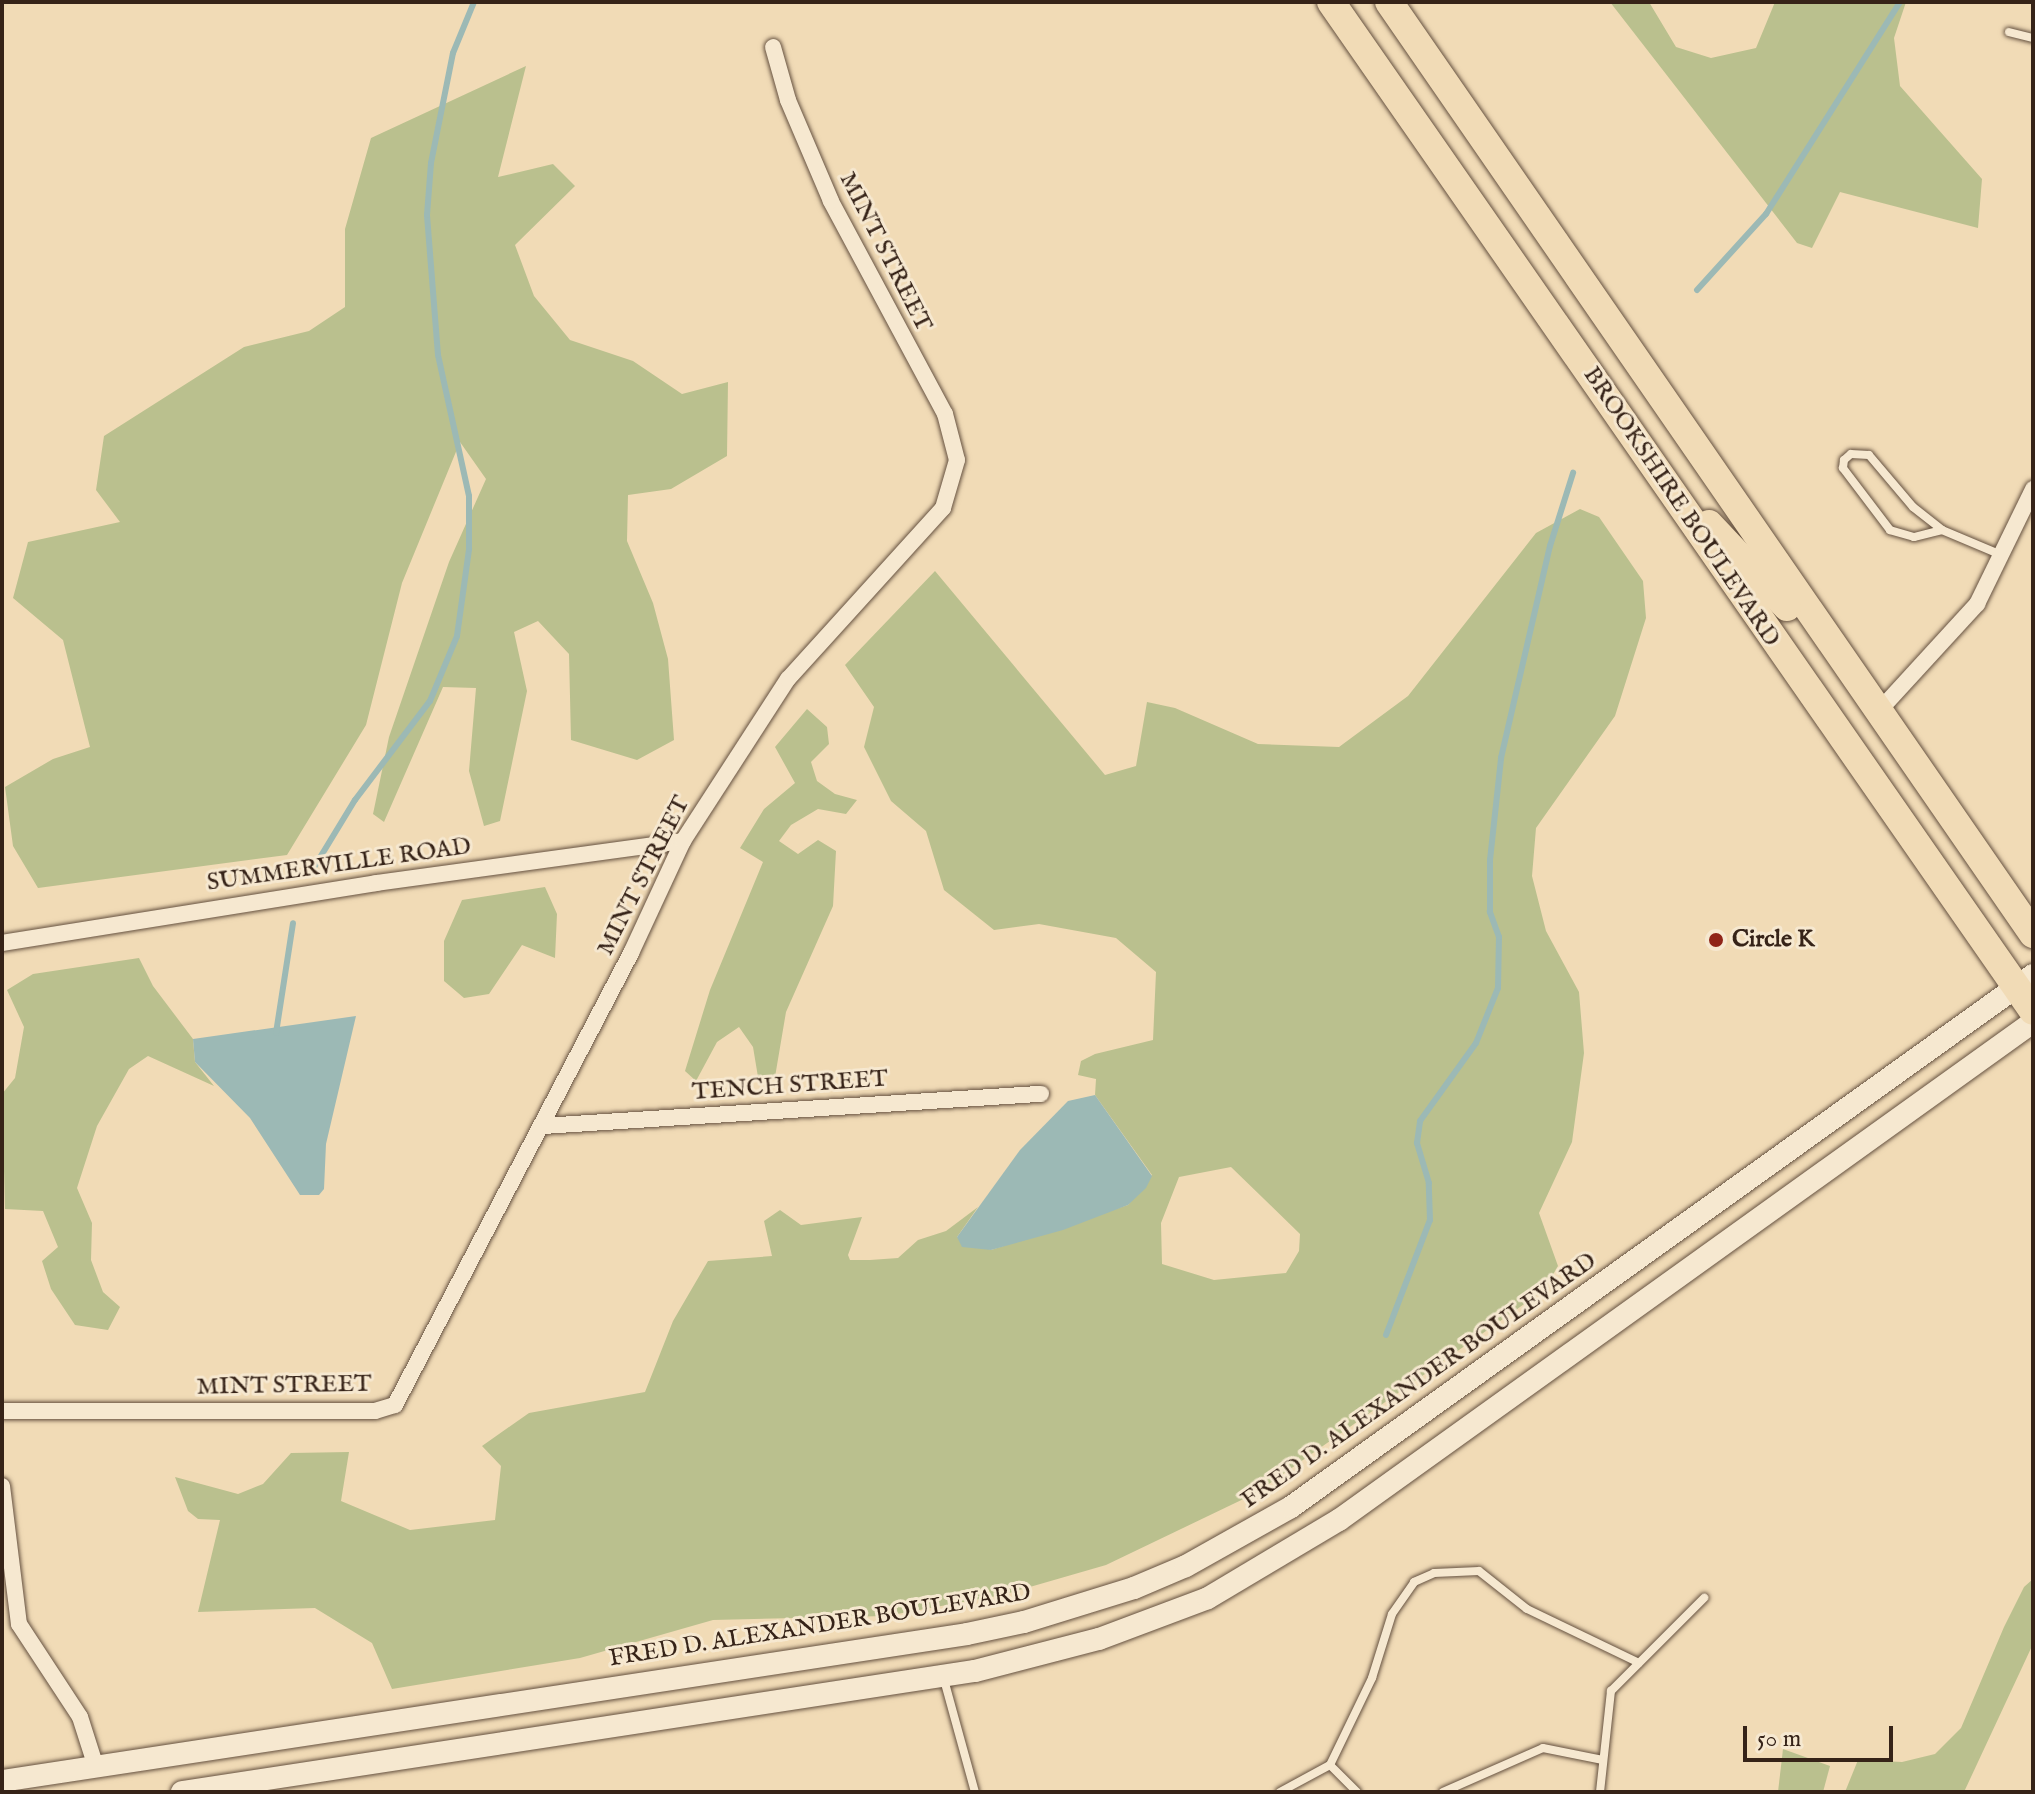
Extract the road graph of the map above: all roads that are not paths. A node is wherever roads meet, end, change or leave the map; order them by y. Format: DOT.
graph roads {
  1 [pos="1331,2"];
  2 [pos="1389,2"];
  3 [pos="2009,32"];
  4 [pos="2033,38"];
  5 [pos="773,47"];
  6 [pos="1653,466"];
  7 [pos="2033,489"];
  8 [pos="1942,530"];
  9 [pos="2004,556"];
  10 [pos="1878,712"];
  11 [pos="1853,756"];
  12 [pos="683,841"];
  13 [pos="1993,877"];
  14 [pos="2033,934"];
  15 [pos="2,943"];
  16 [pos="2024,981"];
  17 [pos="2033,1011"];
  18 [pos="2033,1022"];
  19 [pos="1041,1094"];
  20 [pos="543,1126"];
  21 [pos="2,1411"];
  22 [pos="2,1486"];
  23 [pos="1704,1598"];
  24 [pos="8,1606"];
  25 [pos="1639,1663"];
  26 [pos="750,1664"];
  27 [pos="943,1675"];
  28 [pos="756,1702"];
  29 [pos="1603,1760"];
  30 [pos="95,1764"];
  31 [pos="1330,1765"];
  32 [pos="2,1781"];
  33 [pos="182,1792"];
  34 [pos="975,1792"];
  35 [pos="1280,1792"];
  36 [pos="1357,1792"];
  37 [pos="1443,1792"];
  38 [pos="1600,1792"];
  1 -- 6 [label="highway, BROOKSHIRE BOULEVARD"];
  2 -- 10 [label="highway, BROOKSHIRE BOULEVARD"];
  3 -- 4 [label="lane"];
  5 -- 12 [label="street, MINT STREET"];
  6 -- 10 [label="highway"];
  6 -- 11 [label="highway, BROOKSHIRE BOULEVARD"];
  7 -- 9 [label="street"];
  8 -- 8 [label="lane"];
  8 -- 9 [label="lane"];
  9 -- 10 [label="street"];
  10 -- 13 [label="highway, BROOKSHIRE BOULEVARD"];
  11 -- 13 [label="highway"];
  11 -- 16 [label="highway, BROOKSHIRE BOULEVARD"];
  12 -- 15 [label="street, SUMMERVILLE ROAD"];
  12 -- 20 [label="street, MINT STREET"];
  13 -- 14 [label="highway, BROOKSHIRE BOULEVARD"];
  16 -- 17 [label="highway, BROOKSHIRE BOULEVARD"];
  16 -- 26 [label="main road, FRED D. ALEXANDER BOULEVARD"];
  18 -- 27 [label="main road"];
  19 -- 20 [label="street, TENCH STREET"];
  20 -- 21 [label="street, MINT STREET"];
  22 -- 24 [label="street"];
  23 -- 25 [label="lane"];
  24 -- 30 [label="street"];
  25 -- 29 [label="lane"];
  25 -- 31 [label="lane"];
  26 -- 28 [label="main road"];
  26 -- 30 [label="main road, FRED D. ALEXANDER BOULEVARD"];
  27 -- 28 [label="main road"];
  27 -- 34 [label="lane"];
  28 -- 33 [label="main road"];
  29 -- 37 [label="lane"];
  29 -- 38 [label="lane"];
  30 -- 32 [label="main road, FRED D. ALEXANDER BOULEVARD"];
  31 -- 35 [label="lane"];
  31 -- 36 [label="lane"];
}
